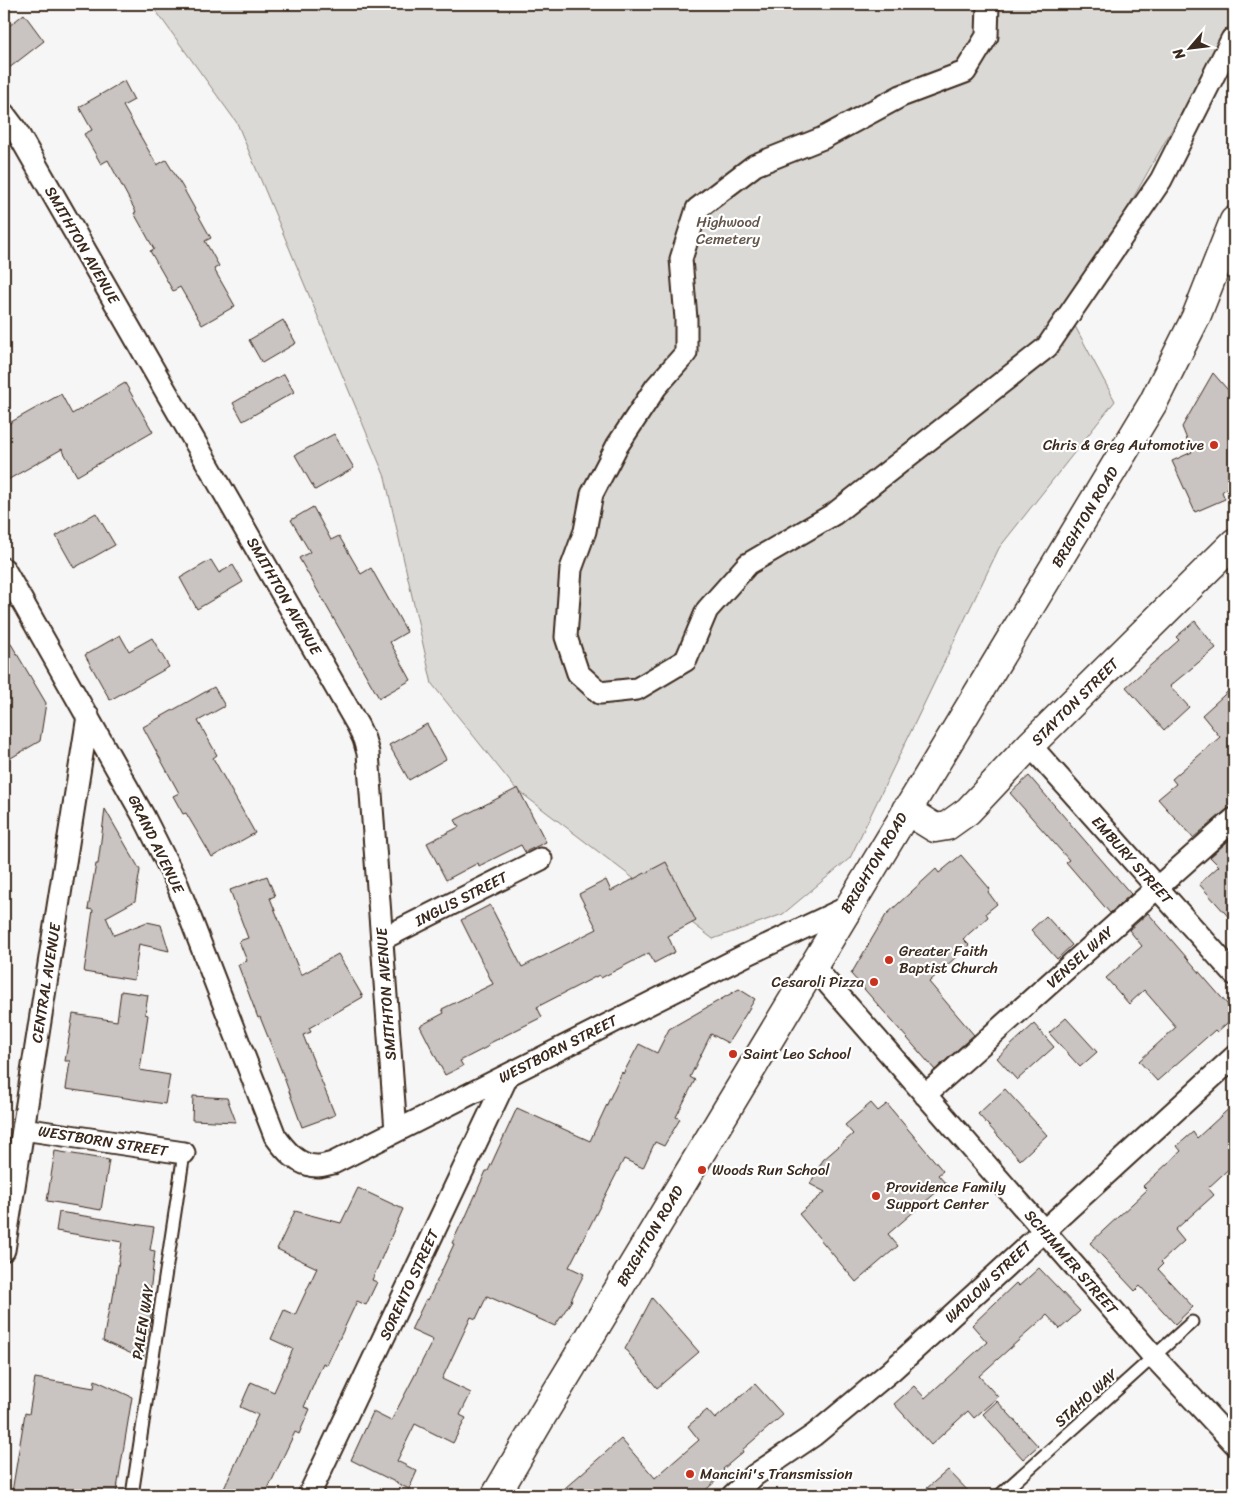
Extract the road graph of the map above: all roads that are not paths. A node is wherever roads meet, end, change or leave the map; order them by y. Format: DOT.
graph roads {
  1 [pos="988,4"];
  2 [pos="1232,39"];
  3 [pos="4,114"];
  4 [pos="1234,222"];
  5 [pos="1234,544"];
  6 [pos="4,569"];
  7 [pos="88,716"];
  8 [pos="1030,745"];
  9 [pos="906,810"];
  10 [pos="1234,818"];
  11 [pos="540,859"];
  12 [pos="1158,888"];
  13 [pos="848,907"];
  14 [pos="382,939"];
  15 [pos="813,966"];
  16 [pos="1234,974"];
  17 [pos="1234,1057"];
  18 [pos="508,1075"];
  19 [pos="925,1095"];
  20 [pos="23,1129"];
  21 [pos="396,1131"];
  22 [pos="275,1136"];
  23 [pos="184,1153"];
  24 [pos="1044,1231"];
  25 [pos="4,1250"];
  26 [pos="1192,1322"];
  27 [pos="1154,1357"];
  28 [pos="1234,1442"];
  29 [pos="132,1495"];
  30 [pos="309,1495"];
  31 [pos="496,1495"];
  32 [pos="733,1495"];
  33 [pos="1000,1495"];
  1 -- 2 [label="street"];
  3 -- 14 [label="street, SMITHTON AVENUE"];
  4 -- 9 [label="street, BRIGHTON ROAD"];
  5 -- 8 [label="street, STAYTON STREET"];
  6 -- 7 [label="street, GRAND AVENUE"];
  7 -- 20 [label="street, CENTRAL AVENUE"];
  7 -- 22 [label="street, GRAND AVENUE"];
  8 -- 9 [label="street, STAYTON STREET"];
  8 -- 12 [label="street, EMBURY STREET"];
  9 -- 13 [label="street, BRIGHTON ROAD"];
  10 -- 12 [label="street, VENSEL WAY"];
  11 -- 14 [label="street, INGLIS STREET"];
  12 -- 16 [label="street, EMBURY STREET"];
  12 -- 19 [label="street, VENSEL WAY"];
  13 -- 15 [label="street, BRIGHTON ROAD"];
  13 -- 18 [label="street, WESTBORN STREET"];
  14 -- 21 [label="street, SMITHTON AVENUE"];
  15 -- 19 [label="street, SCHIMMER STREET"];
  15 -- 31 [label="street, BRIGHTON ROAD"];
  17 -- 24 [label="street, WADLOW STREET"];
  18 -- 21 [label="street, WESTBORN STREET"];
  18 -- 30 [label="street, SORENTO STREET"];
  19 -- 24 [label="street, SCHIMMER STREET"];
  20 -- 23 [label="street, WESTBORN STREET"];
  20 -- 25 [label="street, CENTRAL AVENUE"];
  21 -- 22 [label="street, WESTBORN STREET"];
  23 -- 29 [label="lane, PALEN WAY"];
  24 -- 27 [label="street, SCHIMMER STREET"];
  24 -- 32 [label="street, WADLOW STREET"];
  26 -- 27 [label="lane, STAHO WAY"];
  27 -- 28 [label="street, SCHIMMER STREET"];
  27 -- 33 [label="lane, STAHO WAY"];
}
